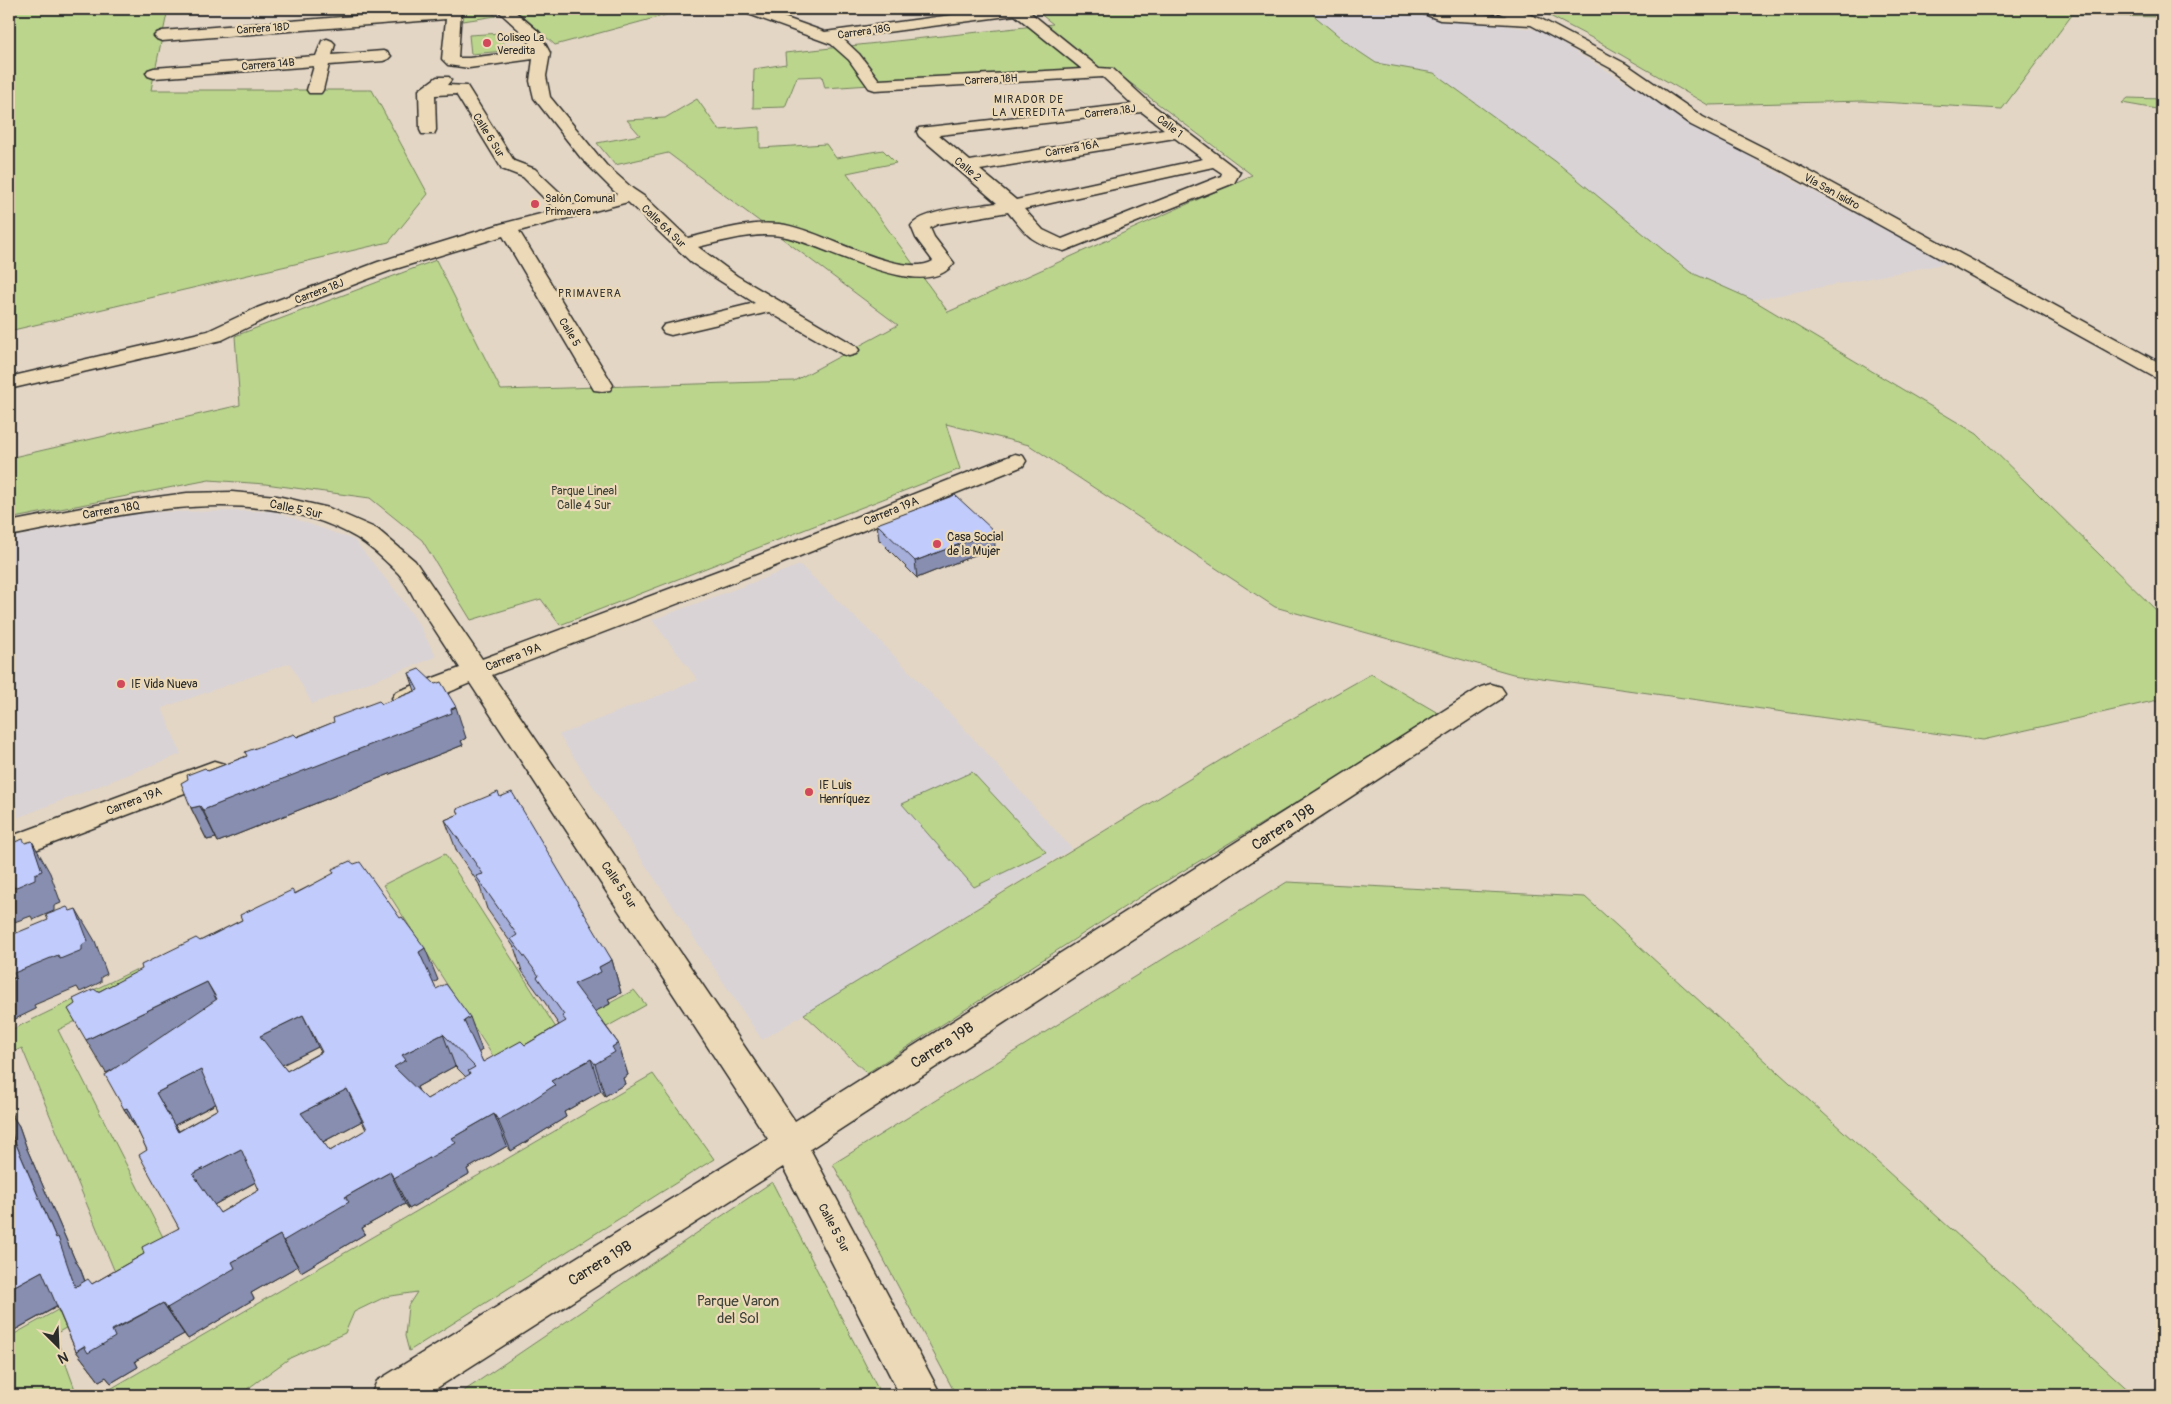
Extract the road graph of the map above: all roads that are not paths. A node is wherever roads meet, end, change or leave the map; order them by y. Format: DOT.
graph roads {
  1 [pos="503,9"];
  2 [pos="748,9"];
  3 [pos="793,9"];
  4 [pos="1424,9"];
  5 [pos="1503,9"];
  6 [pos="1018,10"];
  7 [pos="453,11"];
  8 [pos="763,14"];
  9 [pos="334,16"];
  10 [pos="1536,22"];
  11 [pos="162,36"];
  12 [pos="827,36"];
  13 [pos="542,53"];
  14 [pos="383,56"];
  15 [pos="324,60"];
  16 [pos="453,62"];
  17 [pos="1101,73"];
  18 [pos="154,74"];
  19 [pos="315,90"];
  20 [pos="426,90"];
  21 [pos="1145,107"];
  22 [pos="428,130"];
  23 [pos="926,132"];
  24 [pos="1178,132"];
  25 [pos="1216,161"];
  26 [pos="966,167"];
  27 [pos="1228,179"];
  28 [pos="629,196"];
  29 [pos="1012,206"];
  30 [pos="569,212"];
  31 [pos="508,228"];
  32 [pos="683,244"];
  33 [pos="772,305"];
  34 [pos="671,329"];
  35 [pos="849,350"];
  36 [pos="2162,372"];
  37 [pos="9,384"];
  38 [pos="602,385"];
  39 [pos="1015,460"];
  40 [pos="214,499"];
  41 [pos="9,529"];
  42 [pos="476,672"];
  43 [pos="1491,693"];
  44 [pos="382,707"];
  45 [pos="242,760"];
  46 [pos="9,849"];
  47 [pos="789,1144"];
  48 [pos="391,1395"];
  49 [pos="921,1395"];
  1 -- 13 [label="street"];
  2 -- 8 [label="street"];
  3 -- 8 [label="street"];
  4 -- 10 [label="street"];
  5 -- 10 [label="street, Vía San Isidro"];
  6 -- 12 [label="street, Carrera 18G"];
  6 -- 17 [label="street, Calle 1"];
  7 -- 9 [label="street, Carrera 18D"];
  7 -- 16 [label="street"];
  8 -- 12 [label="street"];
  9 -- 11 [label="street, Carrera 18D"];
  9 -- 15 [label="street"];
  10 -- 36 [label="street, Vía San Isidro"];
  12 -- 17 [label="street, Carrera 18H"];
  13 -- 16 [label="street"];
  13 -- 28 [label="street, Calle 6A Sur"];
  14 -- 15 [label="street, Carrera 14B"];
  15 -- 18 [label="street, Carrera 14B"];
  15 -- 19 [label="street"];
  16 -- 20 [label="street"];
  17 -- 21 [label="street, Calle 1"];
  20 -- 22 [label="street"];
  20 -- 30 [label="street, Calle 6 Sur"];
  21 -- 23 [label="street, Carrera 18J"];
  21 -- 24 [label="street, Calle 1"];
  23 -- 26 [label="street, Calle 2"];
  24 -- 25 [label="street, Calle 1"];
  24 -- 26 [label="street, Carrera 16A"];
  25 -- 27 [label="street, Calle 1"];
  25 -- 29 [label="street"];
  26 -- 29 [label="street, Calle 2"];
  27 -- 29 [label="street, Calle 2"];
  28 -- 30 [label="street, Carrera 18J"];
  28 -- 32 [label="street, Calle 6A Sur"];
  29 -- 32 [label="street"];
  30 -- 31 [label="street, Carrera 18J"];
  31 -- 37 [label="street, Carrera 18J"];
  31 -- 38 [label="street, Calle 5"];
  32 -- 33 [label="street, Calle 6A Sur"];
  33 -- 34 [label="street"];
  33 -- 35 [label="street, Calle 6A Sur"];
  39 -- 42 [label="street, Carrera 19A"];
  40 -- 41 [label="street, Carrera 18Q"];
  40 -- 42 [label="street, Calle 5 Sur"];
  42 -- 44 [label="street, Carrera 19A"];
  42 -- 47 [label="street, Calle 5 Sur"];
  43 -- 47 [label="street, Carrera 19B"];
  45 -- 46 [label="street, Carrera 19A"];
  47 -- 48 [label="street, Carrera 19B"];
  47 -- 49 [label="street, Calle 5 Sur"];
}
